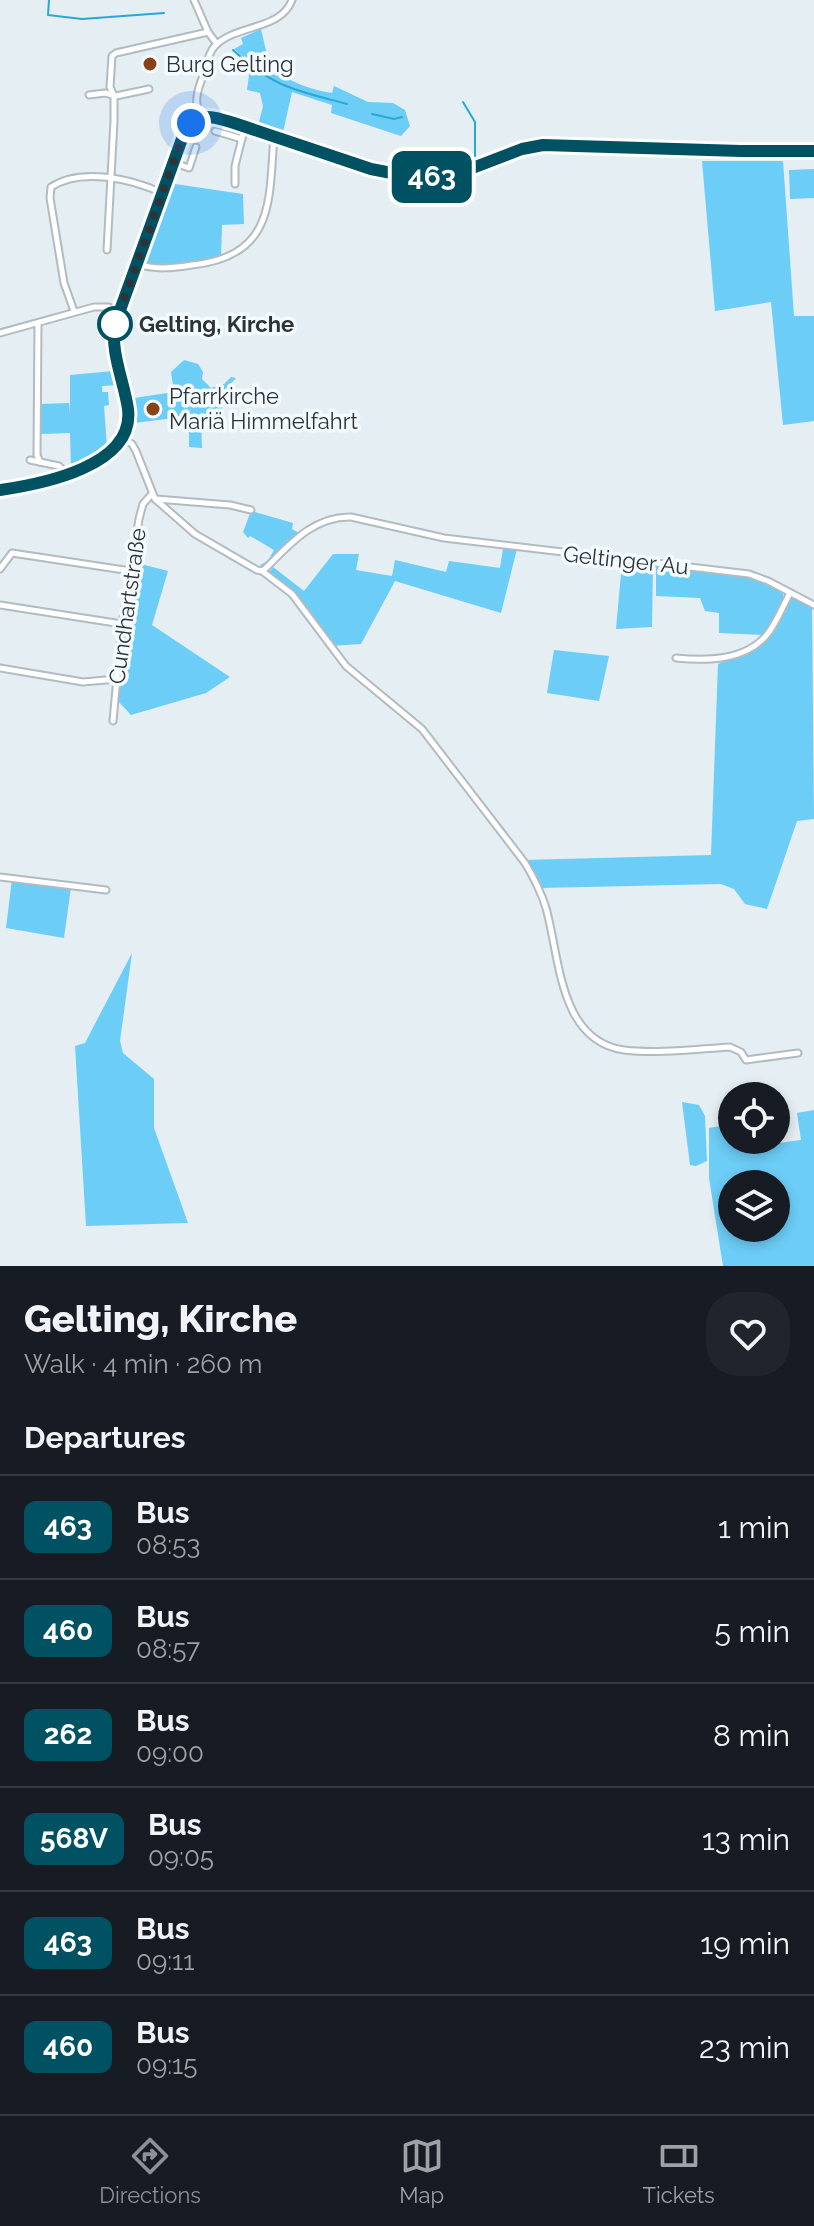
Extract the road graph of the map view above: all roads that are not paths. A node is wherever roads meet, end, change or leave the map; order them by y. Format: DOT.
graph roads {
  1 [pos="194,0"];
  2 [pos="292,0"];
  3 [pos="208,32"];
  4 [pos="217,44"];
  5 [pos="149,89"];
  6 [pos="89,95"];
  7 [pos="114,96"];
  8 [pos="200,117"];
  9 [pos="245,126"];
  10 [pos="215,131"];
  11 [pos="274,135"];
  12 [pos="242,139"];
  13 [pos="196,147"];
  14 [pos="814,151"];
  15 [pos="174,163"];
  16 [pos="113,180"];
  17 [pos="235,184"];
  18 [pos="163,194"];
  19 [pos="107,250"];
  20 [pos="137,264"];
  21 [pos="74,311"];
  22 [pos="119,312"];
  23 [pos="38,323"];
  24 [pos="0,333"];
  25 [pos="122,438"];
  26 [pos="30,460"];
  27 [pos="40,462"];
  28 [pos="66,474"];
  29 [pos="0,489"];
  30 [pos="153,497"];
  31 [pos="251,510"];
  32 [pos="0,569"];
  33 [pos="131,571"];
  34 [pos="262,571"];
  35 [pos="790,593"];
  36 [pos="0,605"];
  37 [pos="814,605"];
  38 [pos="122,624"];
  39 [pos="676,658"];
  40 [pos="0,668"];
  41 [pos="117,679"];
  42 [pos="113,721"];
  43 [pos="0,877"];
  44 [pos="106,890"];
  45 [pos="798,1053"];
  1 -- 3 [label="street"];
  2 -- 4 [label="street"];
  3 -- 4 [label="street"];
  3 -- 7 [label="street"];
  4 -- 8 [label="street"];
  5 -- 7 [label="street"];
  6 -- 7 [label="street"];
  7 -- 16 [label="street"];
  8 -- 9 [label="main road"];
  8 -- 15 [label="main road"];
  9 -- 11 [label="main road"];
  9 -- 12 [label="street"];
  10 -- 12 [label="street"];
  11 -- 14 [label="main road"];
  11 -- 20 [label="street"];
  12 -- 17 [label="street"];
  13 -- 15 [label="street"];
  15 -- 18 [label="main road"];
  16 -- 18 [label="street"];
  16 -- 19 [label="street"];
  16 -- 21 [label="street"];
  18 -- 20 [label="main road"];
  20 -- 22 [label="main road"];
  21 -- 22 [label="street"];
  21 -- 23 [label="street"];
  22 -- 25 [label="main road"];
  23 -- 24 [label="street"];
  23 -- 27 [label="street"];
  25 -- 28 [label="main road"];
  25 -- 30 [label="street"];
  26 -- 27 [label="street"];
  27 -- 28 [label="street"];
  28 -- 29 [label="main road"];
  30 -- 31 [label="street"];
  30 -- 33 [label="street, Cundhartstraße"];
  30 -- 34 [label="street"];
  32 -- 33 [label="street"];
  33 -- 38 [label="street, Cundhartstraße"];
  34 -- 35 [label="street, Geltinger Au"];
  34 -- 45 [label="street"];
  35 -- 37 [label="street, Geltinger Au"];
  35 -- 39 [label="street"];
  36 -- 38 [label="street"];
  38 -- 41 [label="street, Cundhartstraße"];
  40 -- 41 [label="street"];
  41 -- 42 [label="street, Cundhartstraße"];
  43 -- 44 [label="street"];
}
